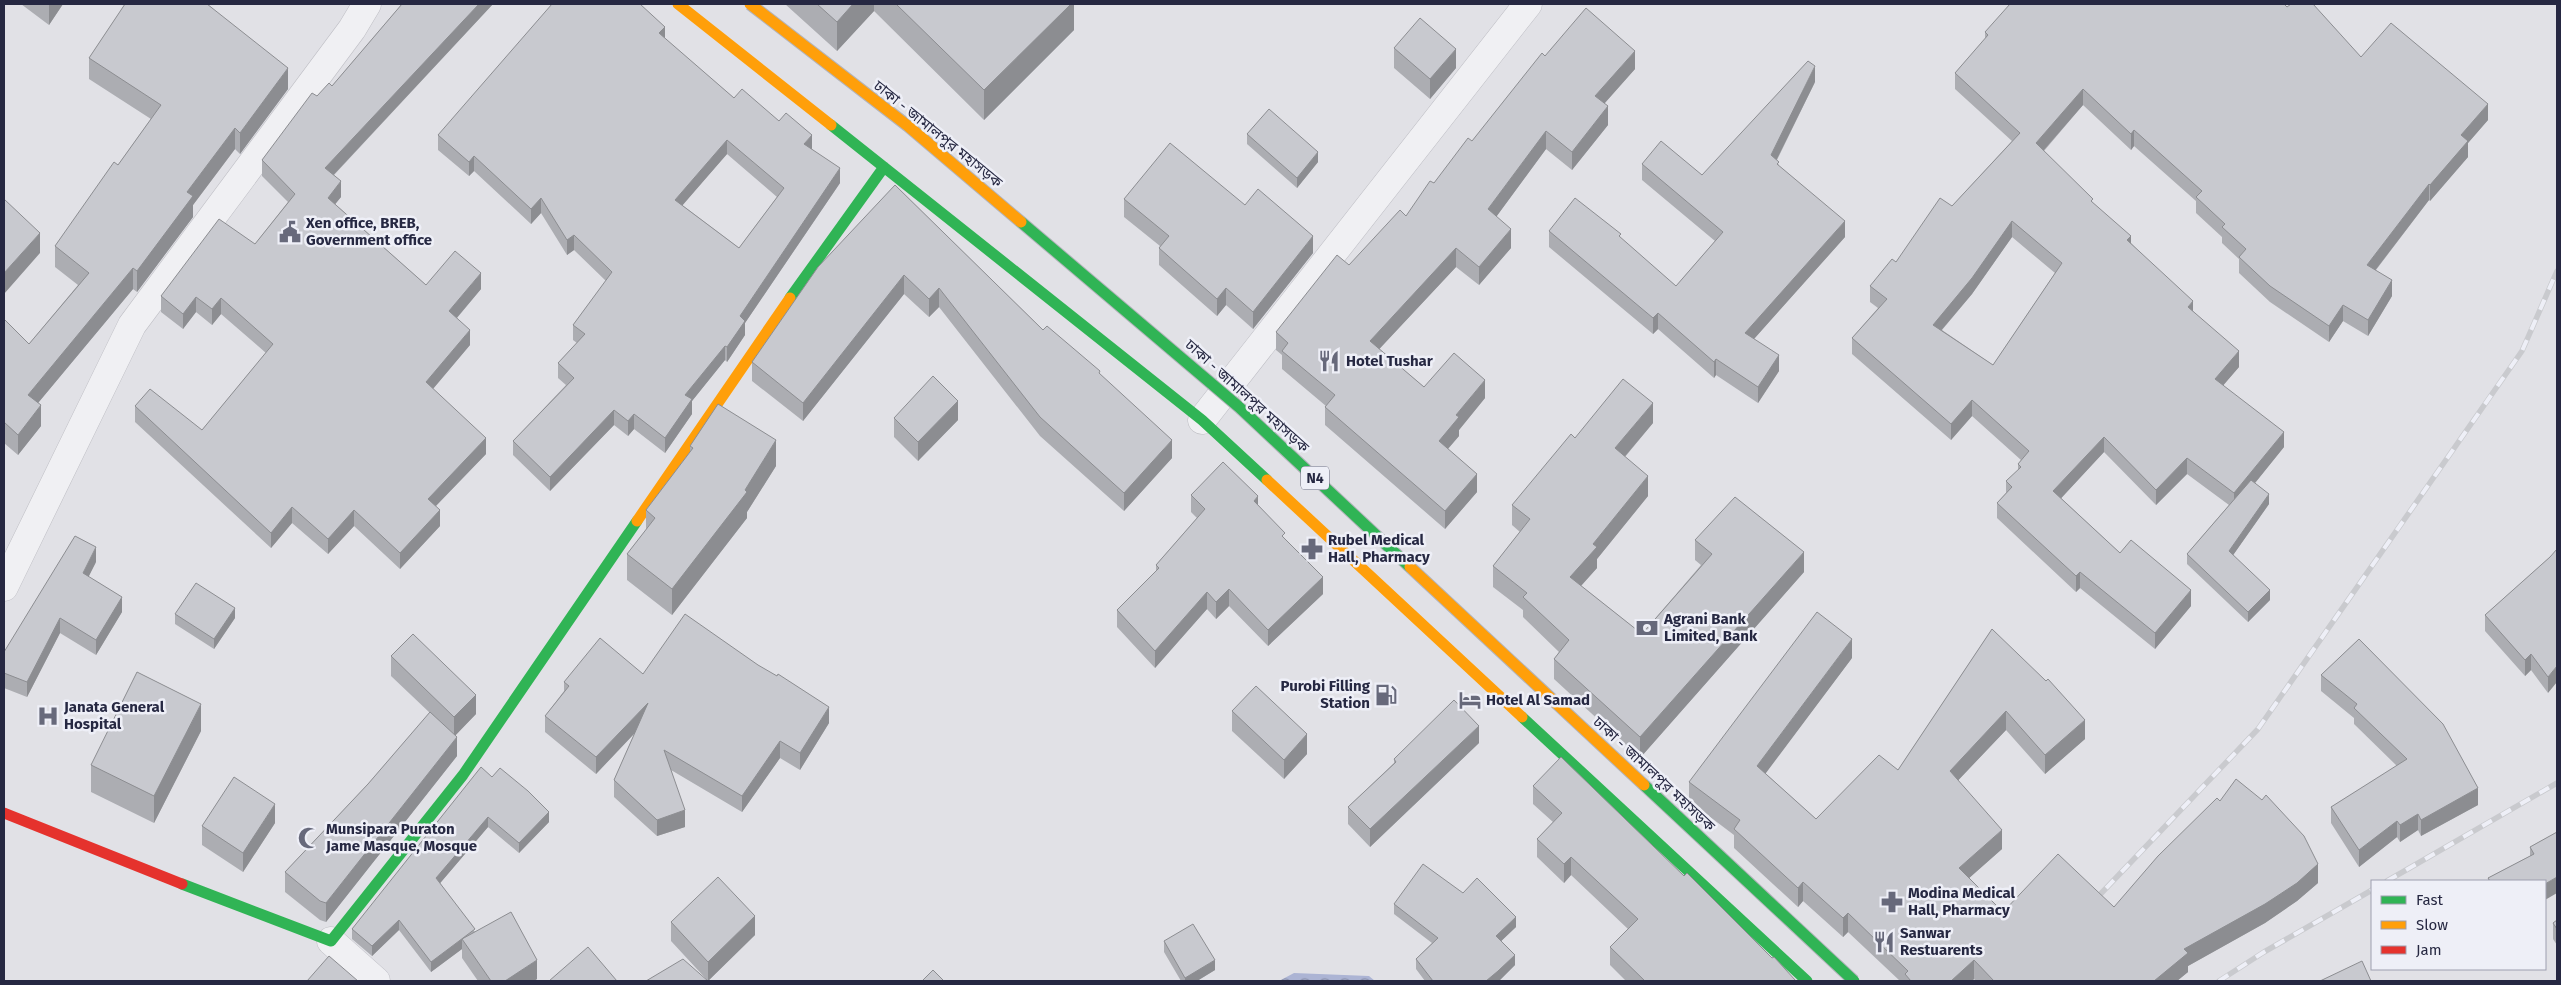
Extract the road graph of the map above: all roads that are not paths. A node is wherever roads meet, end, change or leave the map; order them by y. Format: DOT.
graph roads {
  1 [pos="367,4"];
  2 [pos="678,4"];
  3 [pos="750,4"];
  4 [pos="1528,4"];
  5 [pos="884,167"];
  6 [pos="1202,420"];
  7 [pos="4,587"];
  8 [pos="4,813"];
  9 [pos="331,941"];
  10 [pos="376,981"];
  11 [pos="1807,981"];
  12 [pos="1854,981"];
  1 -- 7 [label="street"];
  2 -- 5 [label="main road"];
  3 -- 12 [label="main road, ঢাকা - জামালপুর মহাসড়ক / N4, bridge"];
  4 -- 6 [label="street"];
  5 -- 6 [label="main road"];
  5 -- 9 [label="main road"];
  6 -- 11 [label="main road"];
  8 -- 9 [label="main road"];
  9 -- 10 [label="street"];
}
